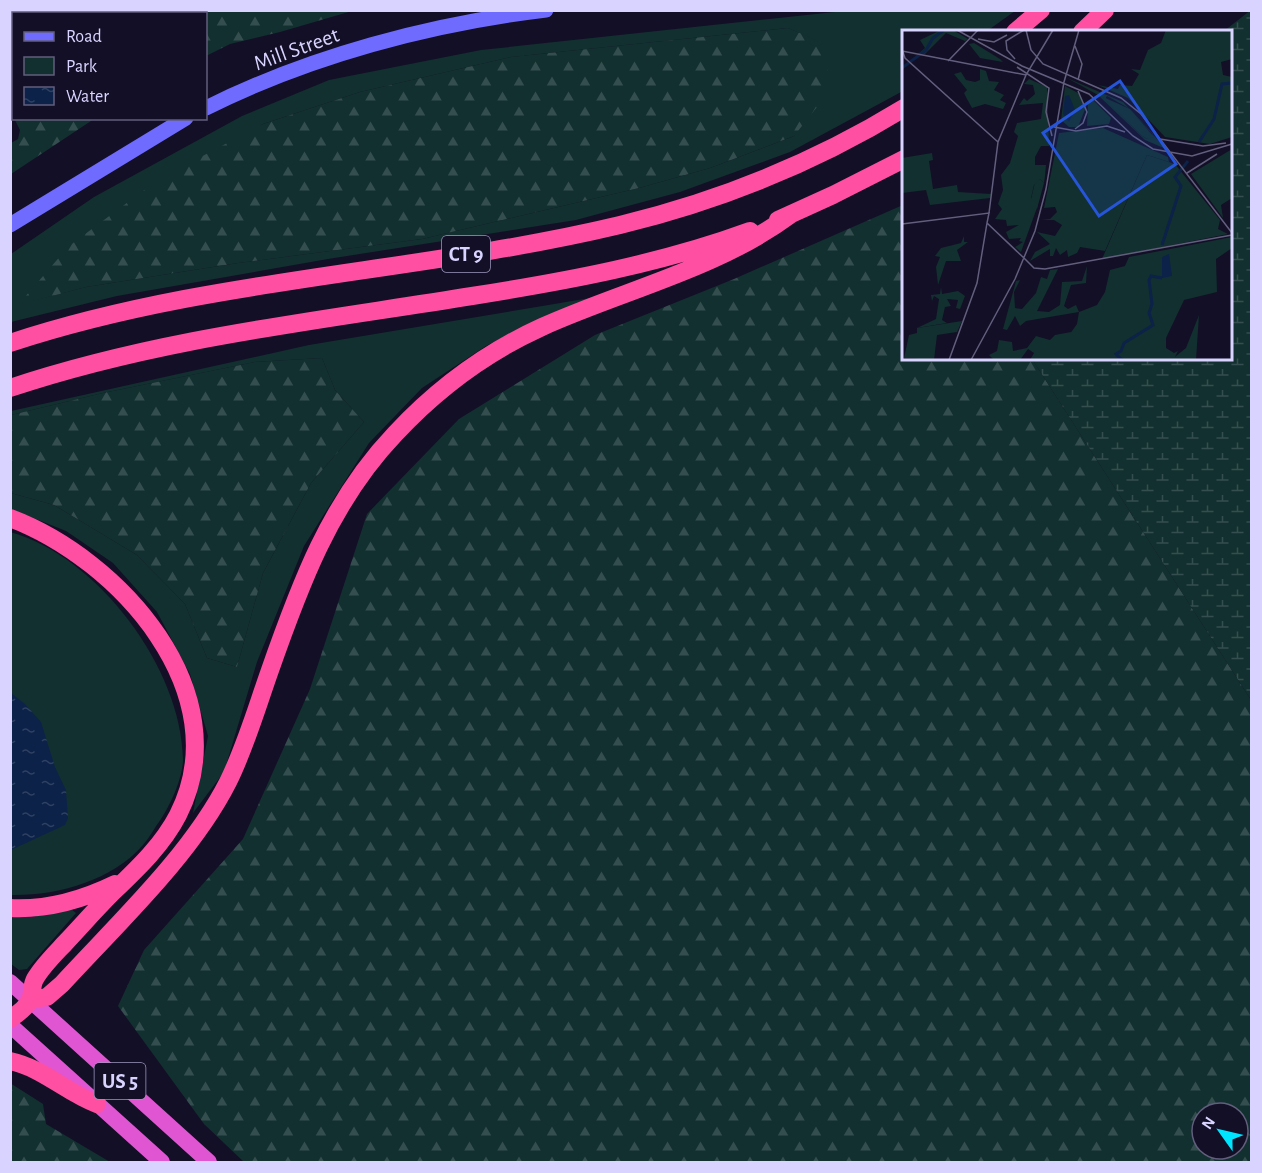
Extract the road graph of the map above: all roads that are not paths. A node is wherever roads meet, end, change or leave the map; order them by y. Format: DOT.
graph roads {
  1 [pos="546,10"];
  2 [pos="1103,13"];
  3 [pos="1036,14"];
  4 [pos="1017,30"];
  5 [pos="1084,30"];
  6 [pos="207,108"];
  7 [pos="902,109"];
  8 [pos="183,120"];
  9 [pos="902,160"];
  10 [pos="790,215"];
  11 [pos="10,225"];
  12 [pos="10,343"];
  13 [pos="10,388"];
  14 [pos="10,518"];
  15 [pos="130,876"];
  16 [pos="10,908"];
  17 [pos="10,982"];
  18 [pos="30,1000"];
  19 [pos="10,1019"];
  20 [pos="10,1025"];
  21 [pos="10,1061"];
  22 [pos="97,1104"];
  23 [pos="162,1162"];
  24 [pos="209,1162"];
  1 -- 6 [label="main road, Mill Street"];
  2 -- 5 [label="highway"];
  3 -- 4 [label="highway"];
  7 -- 12 [label="highway, CT 9"];
  8 -- 11 [label="main road"];
  9 -- 10 [label="highway, CT 9"];
  10 -- 13 [label="highway, CT 9"];
  10 -- 18 [label="highway"];
  14 -- 15 [label="highway"];
  15 -- 16 [label="highway"];
  15 -- 18 [label="highway"];
  17 -- 18 [label="highway, US 5"];
  18 -- 19 [label="highway"];
  18 -- 24 [label="highway, US 5"];
  20 -- 22 [label="highway, US 5"];
  21 -- 22 [label="highway"];
  22 -- 23 [label="highway, US 5"];
}
